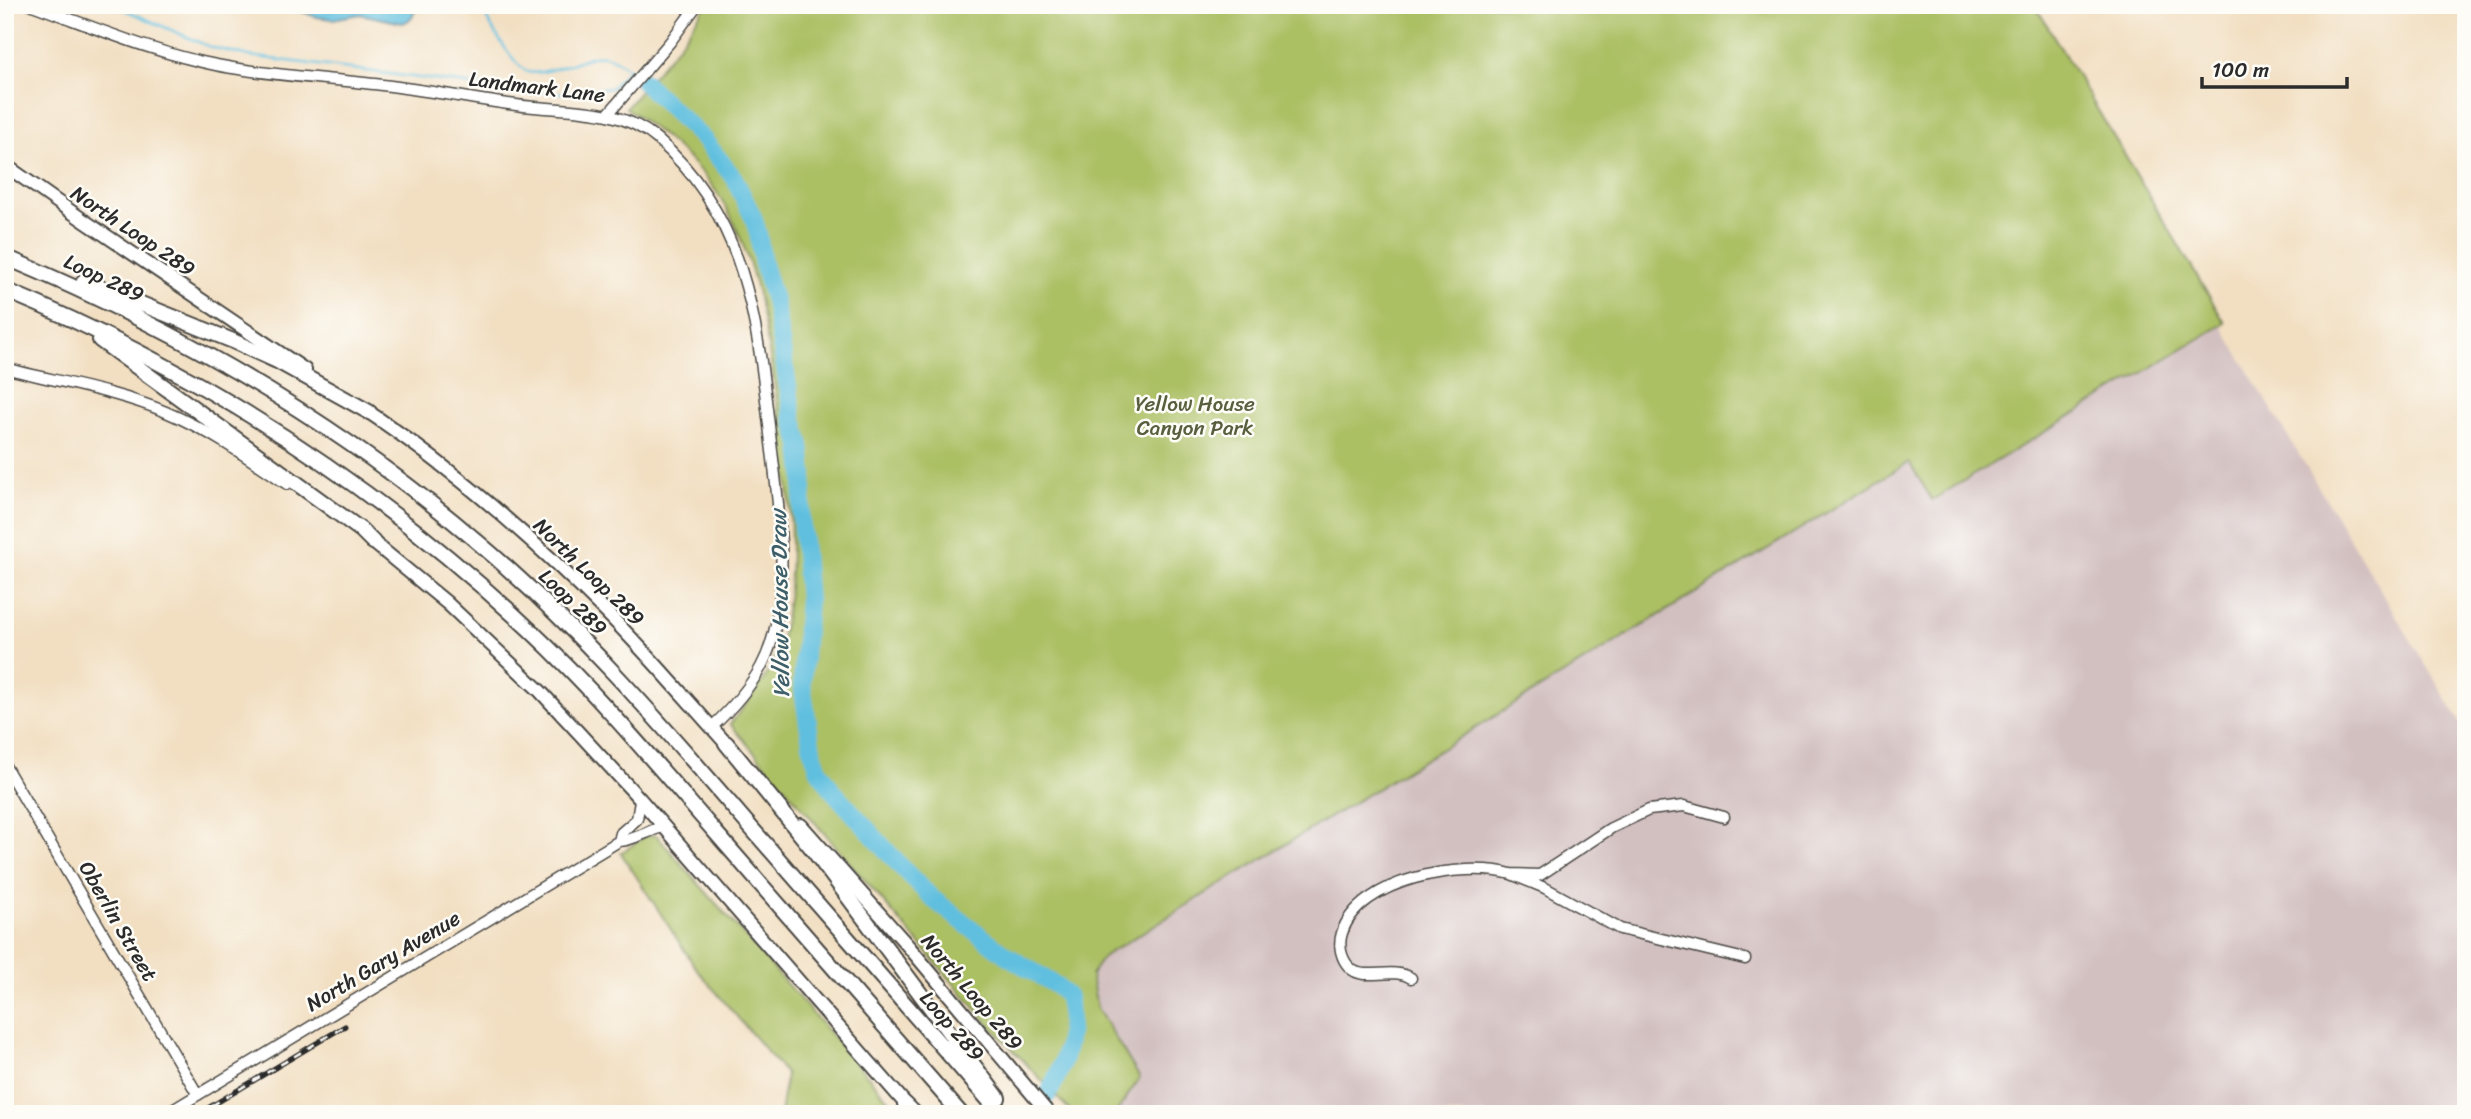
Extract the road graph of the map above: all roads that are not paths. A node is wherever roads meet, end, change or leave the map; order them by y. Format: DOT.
graph roads {
  1 [pos="32,5"];
  2 [pos="697,5"];
  3 [pos="609,113"];
  4 [pos="5,165"];
  5 [pos="5,255"];
  6 [pos="5,290"];
  7 [pos="32,301"];
  8 [pos="5,368"];
  9 [pos="369,412"];
  10 [pos="373,542"];
  11 [pos="712,727"];
  12 [pos="726,743"];
  13 [pos="5,766"];
  14 [pos="640,800"];
  15 [pos="1724,817"];
  16 [pos="663,827"];
  17 [pos="619,841"];
  18 [pos="1511,874"];
  19 [pos="1745,959"];
  20 [pos="1411,978"];
  21 [pos="198,1095"];
  22 [pos="911,1110"];
  23 [pos="166,1114"];
  24 [pos="961,1114"];
  25 [pos="1001,1114"];
  26 [pos="1009,1114"];
  27 [pos="1049,1114"];
  1 -- 3 [label="street, Landmark Lane"];
  2 -- 3 [label="street"];
  3 -- 11 [label="street, Landmark Lane"];
  4 -- 9 [label="main road, North Loop 289"];
  5 -- 9 [label="highway"];
  5 -- 25 [label="highway, Loop 289"];
  6 -- 7 [label="highway"];
  7 -- 10 [label="highway"];
  7 -- 24 [label="highway"];
  8 -- 10 [label="street"];
  9 -- 11 [label="main road, North Loop 289"];
  10 -- 14 [label="main road"];
  11 -- 12 [label="main road, North Loop 289"];
  12 -- 26 [label="highway"];
  12 -- 27 [label="main road, North Loop 289"];
  13 -- 21 [label="street, Oberlin Street"];
  14 -- 16 [label="main road"];
  14 -- 17 [label="street, North Gary Avenue"];
  15 -- 18 [label="street"];
  16 -- 17 [label="street, North Gary Avenue"];
  16 -- 22 [label="main road"];
  17 -- 21 [label="street, North Gary Avenue"];
  18 -- 19 [label="street"];
  18 -- 20 [label="street"];
  21 -- 23 [label="street, North Gary Avenue"];
}
